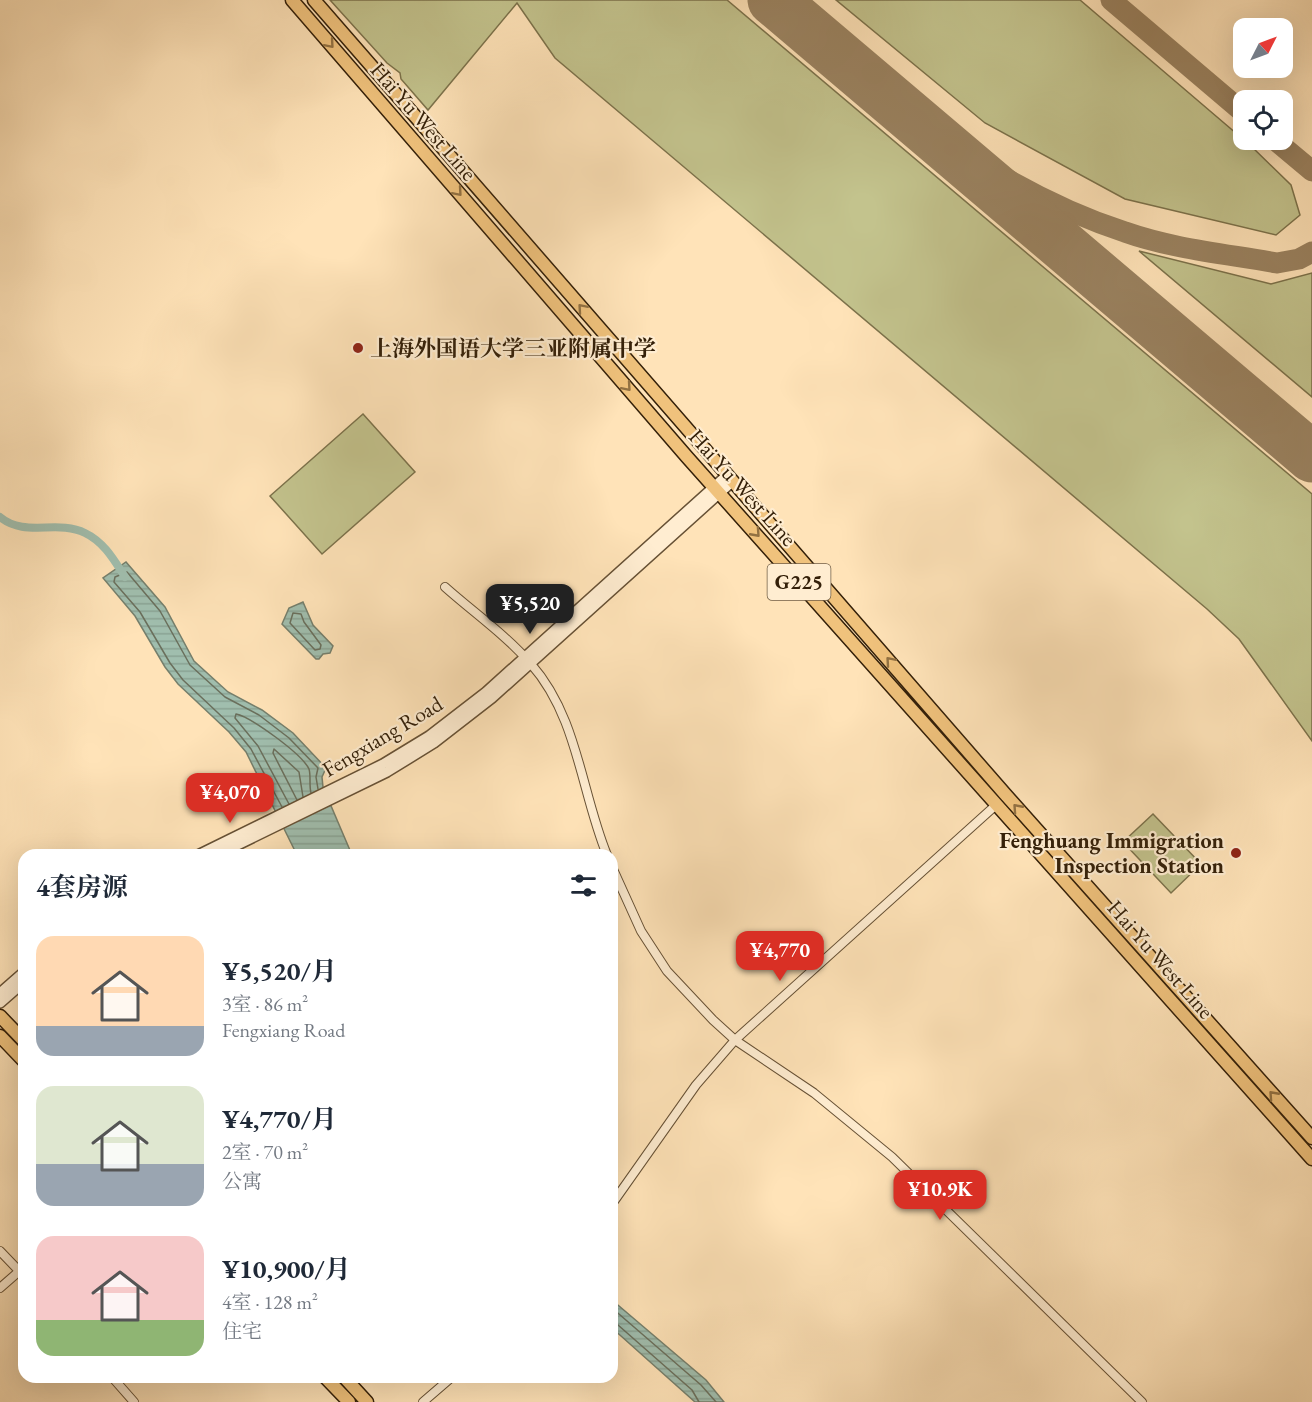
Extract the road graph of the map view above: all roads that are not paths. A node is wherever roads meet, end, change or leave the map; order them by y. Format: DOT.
graph roads {
  1 [pos="292,0"];
  2 [pos="314,0"];
  3 [pos="729,479"];
  4 [pos="717,490"];
  5 [pos="445,587"];
  6 [pos="528,660"];
  7 [pos="996,805"];
  8 [pos="277,821"];
  9 [pos="212,849"];
  10 [pos="228,849"];
  11 [pos="605,849"];
  12 [pos="618,880"];
  13 [pos="1155,964"];
  14 [pos="1145,974"];
  15 [pos="18,977"];
  16 [pos="18,987"];
  17 [pos="0,993"];
  18 [pos="0,1003"];
  19 [pos="0,1016"];
  20 [pos="18,1035"];
  21 [pos="0,1036"];
  22 [pos="735,1040"];
  23 [pos="18,1055"];
  24 [pos="1312,1138"];
  25 [pos="1312,1159"];
  26 [pos="618,1196"];
  27 [pos="0,1251"];
  28 [pos="18,1268"];
  29 [pos="18,1275"];
  30 [pos="0,1288"];
  31 [pos="117,1383"];
  32 [pos="331,1383"];
  33 [pos="350,1383"];
  34 [pos="445,1383"];
  35 [pos="134,1402"];
  36 [pos="349,1402"];
  37 [pos="367,1402"];
  38 [pos="423,1402"];
  39 [pos="1142,1402"];
  1 -- 4 [label="main road, Hai Yu West Line / G225, one-way"];
  3 -- 2 [label="main road, Hai Yu West Line / G225, one-way"];
  3 -- 4 [label="street, Fengxiang Road"];
  13 -- 3 [label="main road, Hai Yu West Line / G225, one-way"];
  4 -- 6 [label="street, Fengxiang Road"];
  4 -- 7 [label="main road, Hai Yu West Line / G225, one-way"];
  5 -- 6 [label="street"];
  6 -- 8 [label="street, Fengxiang Road"];
  6 -- 11 [label="street"];
  7 -- 14 [label="main road, Hai Yu West Line / G225"];
  7 -- 22 [label="street"];
  8 -- 9 [label="street, Fengxiang Road"];
  8 -- 10 [label="street, Fengxiang Road"];
  12 -- 22 [label="street"];
  13 -- 14 [label="main road"];
  24 -- 13 [label="main road, Hai Yu West Line / G225, one-way"];
  14 -- 25 [label="main road, Hai Yu West Line / G225"];
  15 -- 17 [label="street"];
  16 -- 18 [label="street"];
  19 -- 20 [label="main road"];
  21 -- 23 [label="main road"];
  22 -- 26 [label="street"];
  22 -- 39 [label="street"];
  27 -- 28 [label="street"];
  29 -- 30 [label="street"];
  31 -- 35 [label="street"];
  32 -- 36 [label="main road"];
  33 -- 37 [label="main road"];
  34 -- 38 [label="street"];
}
